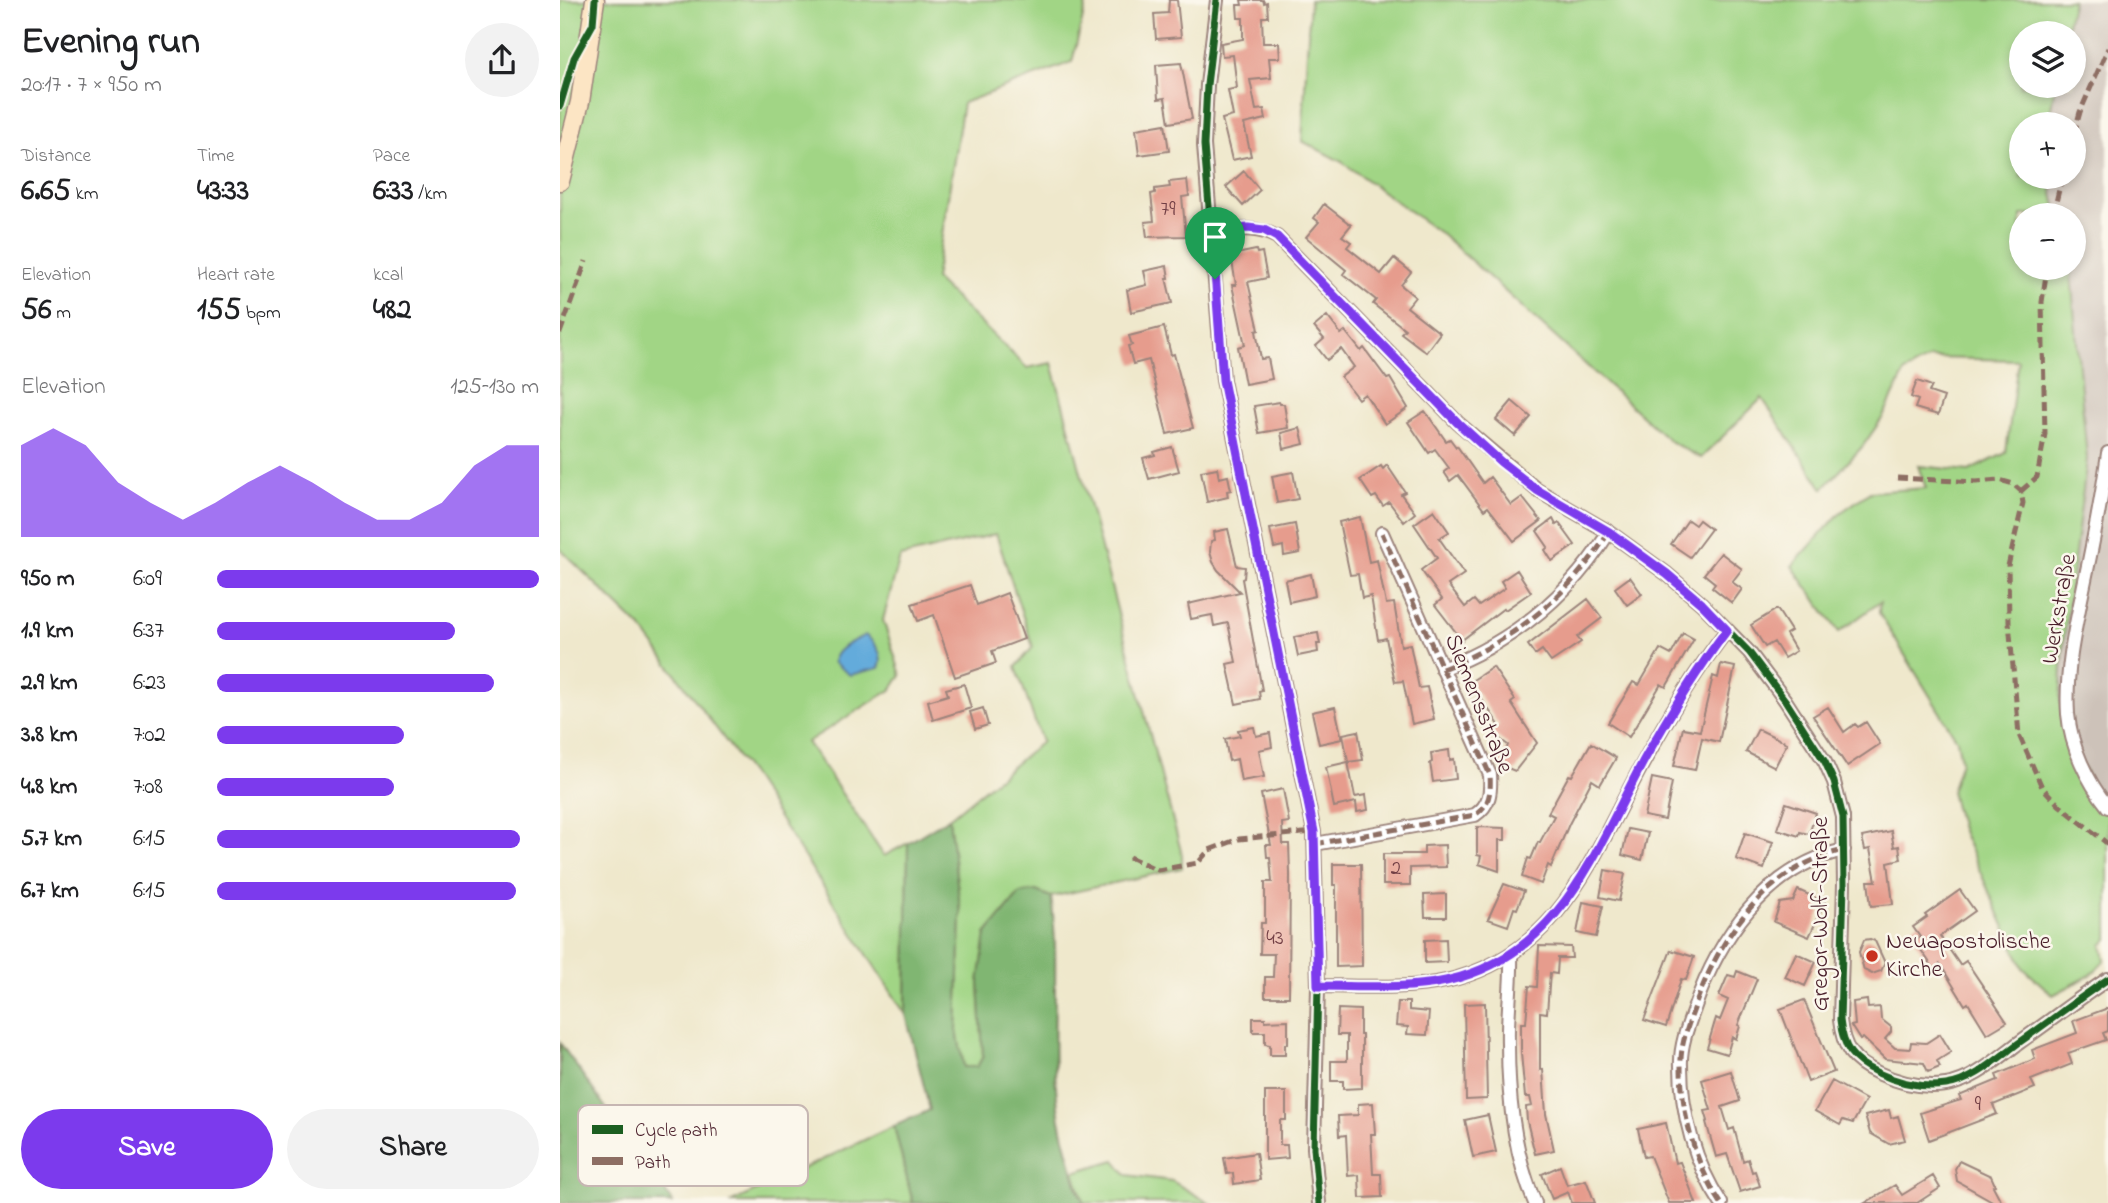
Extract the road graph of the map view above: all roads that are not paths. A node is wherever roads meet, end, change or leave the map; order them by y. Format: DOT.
graph roads {
  1 [pos="595,0"];
  2 [pos="1217,0"];
  3 [pos="560,181"];
  4 [pos="1212,232"];
  5 [pos="2108,453"];
  6 [pos="1609,532"];
  7 [pos="1382,533"];
  8 [pos="1727,630"];
  9 [pos="1442,669"];
  10 [pos="2108,807"];
  11 [pos="1315,844"];
  12 [pos="1844,850"];
  13 [pos="1511,956"];
  14 [pos="2108,979"];
  15 [pos="1318,986"];
  16 [pos="1319,1203"];
  17 [pos="1535,1203"];
  18 [pos="1721,1203"];
  1 -- 3 [label="street"];
  2 -- 4 [label="street"];
  4 -- 6 [label="street, Gregor-Wolf-Straße"];
  4 -- 11 [label="street"];
  5 -- 10 [label="street, Werkstraße"];
  6 -- 8 [label="street, Gregor-Wolf-Straße"];
  6 -- 9 [label="street"];
  7 -- 9 [label="street, Siemensstraße"];
  8 -- 12 [label="street, Gregor-Wolf-Straße"];
  8 -- 13 [label="street"];
  9 -- 11 [label="street, Siemensstraße"];
  11 -- 15 [label="street"];
  12 -- 14 [label="street, Gregor-Wolf-Straße"];
  12 -- 18 [label="street"];
  13 -- 15 [label="street"];
  13 -- 17 [label="street"];
  15 -- 16 [label="street"];
}
